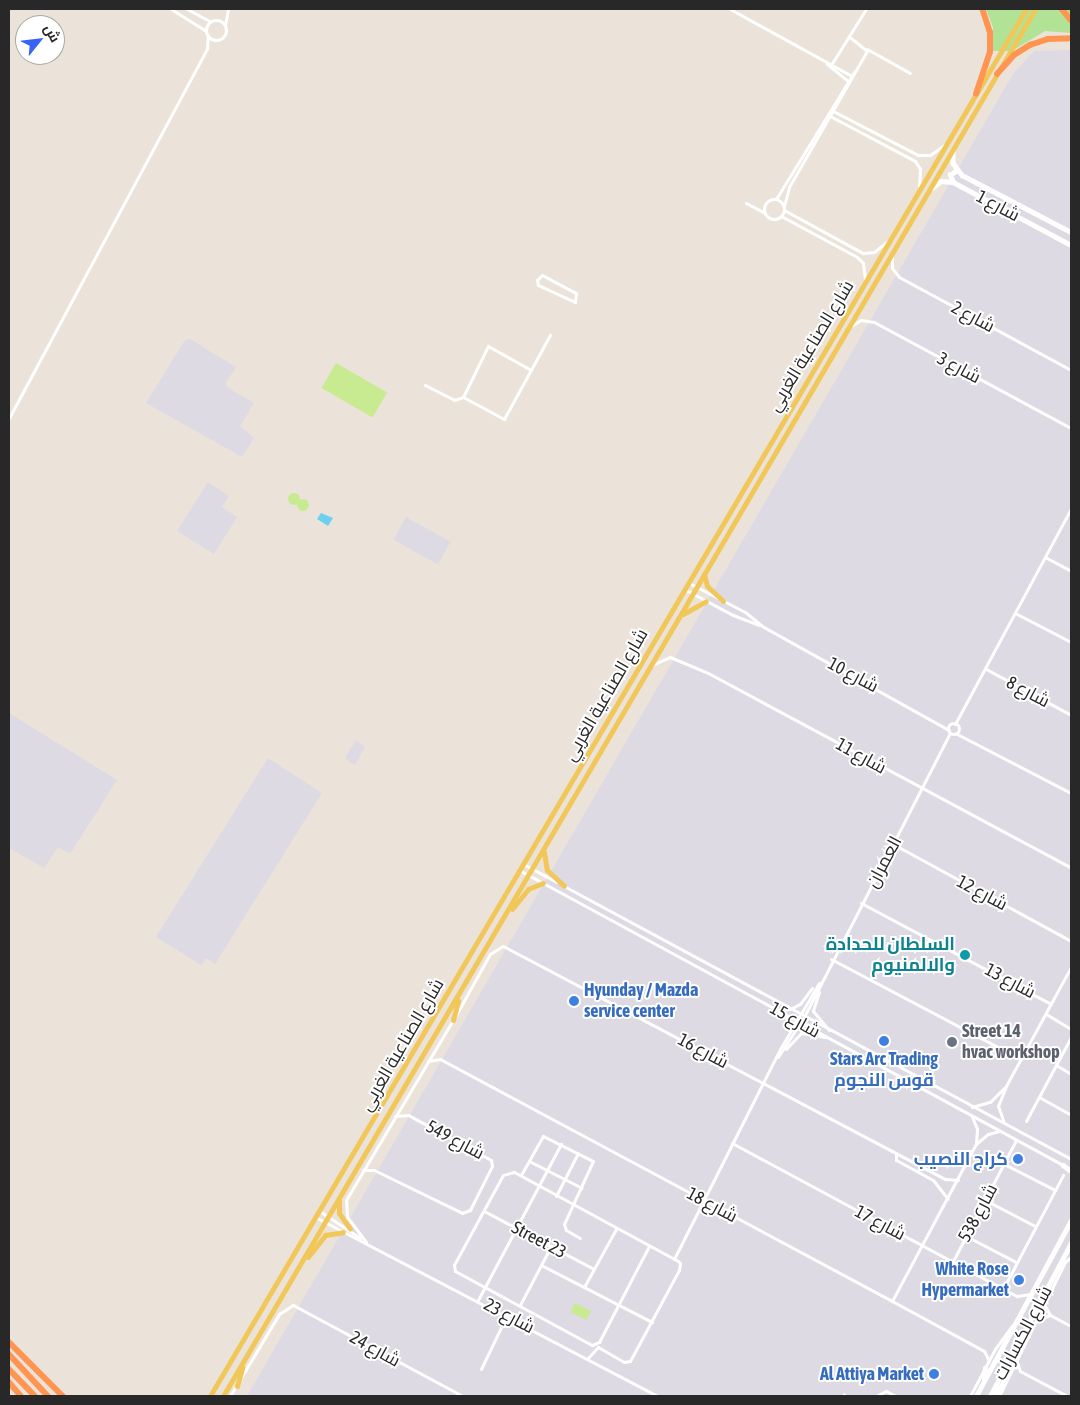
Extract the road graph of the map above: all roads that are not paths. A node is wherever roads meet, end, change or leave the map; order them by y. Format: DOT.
graph roads {
  1 [pos="171,9"];
  2 [pos="187,9"];
  3 [pos="730,9"];
  4 [pos="866,9"];
  5 [pos="982,9"];
  6 [pos="1026,9"];
  7 [pos="1035,9"];
  8 [pos="1062,9"];
  9 [pos="227,11"];
  10 [pos="216,20"];
  11 [pos="1071,20"];
  12 [pos="211,21"];
  13 [pos="225,26"];
  14 [pos="208,34"];
  15 [pos="850,37"];
  16 [pos="1071,38"];
  17 [pos="218,39"];
  18 [pos="207,48"];
  19 [pos="867,49"];
  20 [pos="826,64"];
  21 [pos="831,65"];
  22 [pos="910,73"];
  23 [pos="996,74"];
  24 [pos="852,76"];
  25 [pos="849,81"];
  26 [pos="976,94"];
  27 [pos="830,110"];
  28 [pos="834,112"];
  29 [pos="829,115"];
  30 [pos="944,146"];
  31 [pos="954,146"];
  32 [pos="957,170"];
  33 [pos="953,182"];
  34 [pos="919,188"];
  35 [pos="925,194"];
  36 [pos="776,199"];
  37 [pos="768,202"];
  38 [pos="746,203"];
  39 [pos="756,207"];
  40 [pos="784,208"];
  41 [pos="767,214"];
  42 [pos="781,216"];
  43 [pos="818,231"];
  44 [pos="1071,232"];
  45 [pos="816,236"];
  46 [pos="888,241"];
  47 [pos="1071,245"];
  48 [pos="892,251"];
  49 [pos="865,282"];
  50 [pos="563,284"];
  51 [pos="847,328"];
  52 [pos="550,335"];
  53 [pos="530,370"];
  54 [pos="1071,370"];
  55 [pos="425,384"];
  56 [pos="463,397"];
  57 [pos="9,418"];
  58 [pos="1071,428"];
  59 [pos="1071,509"];
  60 [pos="1046,557"];
  61 [pos="1071,572"];
  62 [pos="704,573"];
  63 [pos="687,582"];
  64 [pos="696,587"];
  65 [pos="684,589"];
  66 [pos="692,594"];
  67 [pos="706,601"];
  68 [pos="723,601"];
  69 [pos="1015,613"];
  70 [pos="680,615"];
  71 [pos="762,626"];
  72 [pos="1071,642"];
  73 [pos="650,667"];
  74 [pos="986,669"];
  75 [pos="1071,715"];
  76 [pos="960,718"];
  77 [pos="943,724"];
  78 [pos="953,724"];
  79 [pos="959,728"];
  80 [pos="949,731"];
  81 [pos="956,734"];
  82 [pos="966,737"];
  83 [pos="948,741"];
  84 [pos="922,790"];
  85 [pos="1071,793"];
  86 [pos="893,844"];
  87 [pos="545,849"];
  88 [pos="522,864"];
  89 [pos="1071,868"];
  90 [pos="519,870"];
  91 [pos="534,870"];
  92 [pos="530,876"];
  93 [pos="543,883"];
  94 [pos="564,886"];
  95 [pos="861,903"];
  96 [pos="505,916"];
  97 [pos="1071,941"];
  98 [pos="511,949"];
  99 [pos="831,959"];
  100 [pos="1071,967"];
  101 [pos="816,988"];
  102 [pos="459,994"];
  103 [pos="1051,1004"];
  104 [pos="778,1010"];
  105 [pos="790,1010"];
  106 [pos="798,1014"];
  107 [pos="1046,1014"];
  108 [pos="804,1017"];
  109 [pos="796,1019"];
  110 [pos="453,1020"];
  111 [pos="801,1022"];
  112 [pos="1071,1029"];
  113 [pos="830,1031"];
  114 [pos="826,1037"];
  115 [pos="1071,1037"];
  116 [pos="435,1048"];
  117 [pos="782,1050"];
  118 [pos="440,1059"];
  119 [pos="1021,1059"];
  120 [pos="427,1061"];
  121 [pos="1056,1065"];
  122 [pos="1071,1074"];
  123 [pos="763,1084"];
  124 [pos="1006,1086"];
  125 [pos="1039,1097"];
  126 [pos="402,1104"];
  127 [pos="972,1108"];
  128 [pos="408,1115"];
  129 [pos="970,1115"];
  130 [pos="1071,1115"];
  131 [pos="395,1116"];
  132 [pos="1026,1121"];
  133 [pos="1004,1124"];
  134 [pos="999,1131"];
  135 [pos="1016,1140"];
  136 [pos="732,1143"];
  137 [pos="561,1144"];
  138 [pos="976,1144"];
  139 [pos="578,1153"];
  140 [pos="896,1154"];
  141 [pos="369,1159"];
  142 [pos="1071,1159"];
  143 [pos="529,1161"];
  144 [pos="1004,1164"];
  145 [pos="1063,1165"];
  146 [pos="363,1170"];
  147 [pos="374,1170"];
  148 [pos="1071,1170"];
  149 [pos="548,1171"];
  150 [pos="1063,1175"];
  151 [pos="520,1176"];
  152 [pos="565,1180"];
  153 [pos="958,1180"];
  154 [pos="539,1186"];
  155 [pos="582,1188"];
  156 [pos="1054,1190"];
  157 [pos="556,1196"];
  158 [pos="339,1197"];
  159 [pos="948,1198"];
  160 [pos="701,1199"];
  161 [pos="985,1200"];
  162 [pos="574,1206"];
  163 [pos="484,1211"];
  164 [pos="320,1212"];
  165 [pos="329,1216"];
  166 [pos="317,1218"];
  167 [pos="1071,1220"];
  168 [pos="326,1222"];
  169 [pos="1035,1226"];
  170 [pos="517,1228"];
  171 [pos="616,1228"];
  172 [pos="350,1229"];
  173 [pos="343,1232"];
  174 [pos="966,1236"];
  175 [pos="580,1238"];
  176 [pos="360,1239"];
  177 [pos="366,1242"];
  178 [pos="1071,1243"];
  179 [pos="551,1246"];
  180 [pos="649,1246"];
  181 [pos="922,1246"];
  182 [pos="1071,1257"];
  183 [pos="674,1259"];
  184 [pos="952,1262"];
  185 [pos="1016,1262"];
  186 [pos="301,1265"];
  187 [pos="541,1265"];
  188 [pos="594,1269"];
  189 [pos="486,1286"];
  190 [pos="584,1288"];
  191 [pos="1003,1289"];
  192 [pos="1031,1294"];
  193 [pos="478,1300"];
  194 [pos="892,1301"];
  195 [pos="520,1305"];
  196 [pos="618,1305"];
  197 [pos="1045,1306"];
  198 [pos="507,1315"];
  199 [pos="1050,1315"];
  200 [pos="1039,1319"];
  201 [pos="1030,1320"];
  202 [pos="652,1322"];
  203 [pos="1014,1324"];
  204 [pos="1071,1326"];
  205 [pos="9,1342"];
  206 [pos="995,1349"];
  207 [pos="1020,1351"];
  208 [pos="984,1352"];
  209 [pos="9,1354"];
  210 [pos="588,1358"];
  211 [pos="1016,1358"];
  212 [pos="244,1361"];
  213 [pos="989,1361"];
  214 [pos="985,1368"];
  215 [pos="9,1369"];
  216 [pos="481,1369"];
  217 [pos="1020,1371"];
  218 [pos="1008,1374"];
  219 [pos="9,1382"];
  220 [pos="983,1383"];
  221 [pos="1003,1384"];
  222 [pos="237,1386"];
  223 [pos="21,1396"];
  224 [pos="35,1396"];
  225 [pos="48,1396"];
  226 [pos="63,1396"];
  227 [pos="210,1396"];
  228 [pos="223,1396"];
  229 [pos="230,1396"];
  230 [pos="462,1396"];
  231 [pos="658,1396"];
  232 [pos="876,1396"];
  233 [pos="896,1396"];
  234 [pos="970,1396"];
  235 [pos="976,1396"];
  236 [pos="990,1396"];
  237 [pos="994,1396"];
  238 [pos="999,1396"];
  239 [pos="1068,1396"];
  1 -- 14 [label="street"];
  2 -- 12 [label="street"];
  3 -- 20 [label="street"];
  4 -- 15 [label="street"];
  5 -- 26 [label="highway"];
  6 -- 26 [label="main road, شارع الصناعية الغربي"];
  7 -- 23 [label="main road, شارع الصناعية الغربي"];
  8 -- 11 [label="highway"];
  9 -- 10 [label="street"];
  9 -- 13 [label="street"];
  10 -- 12 [label="street"];
  10 -- 13 [label="street"];
  12 -- 14 [label="street"];
  13 -- 17 [label="street"];
  14 -- 17 [label="street"];
  14 -- 18 [label="street"];
  15 -- 19 [label="street"];
  15 -- 21 [label="street"];
  16 -- 23 [label="highway"];
  17 -- 18 [label="street"];
  18 -- 57 [label="street"];
  19 -- 22 [label="street"];
  19 -- 24 [label="street"];
  20 -- 21 [label="street"];
  20 -- 25 [label="street"];
  21 -- 24 [label="street"];
  23 -- 31 [label="main road, شارع الصناعية الغربي"];
  24 -- 25 [label="street"];
  25 -- 27 [label="street"];
  25 -- 28 [label="street"];
  26 -- 30 [label="main road, شارع الصناعية الغربي"];
  27 -- 28 [label="street"];
  27 -- 29 [label="street"];
  28 -- 29 [label="street"];
  28 -- 30 [label="street"];
  29 -- 34 [label="street"];
  29 -- 36 [label="street"];
  29 -- 40 [label="street"];
  30 -- 34 [label="main road, شارع الصناعية الغربي"];
  31 -- 32 [label="street"];
  31 -- 35 [label="main road, شارع الصناعية الغربي"];
  32 -- 33 [label="street"];
  32 -- 44 [label="street, شارع 1"];
  33 -- 35 [label="street"];
  33 -- 47 [label="street, شارع 1"];
  34 -- 46 [label="main road, شارع الصناعية الغربي"];
  35 -- 48 [label="main road, شارع الصناعية الغربي"];
  36 -- 37 [label="street"];
  36 -- 40 [label="street"];
  37 -- 39 [label="street"];
  37 -- 41 [label="street"];
  38 -- 39 [label="street"];
  39 -- 41 [label="street"];
  40 -- 42 [label="street"];
  40 -- 43 [label="street"];
  41 -- 42 [label="street"];
  42 -- 45 [label="street"];
  43 -- 45 [label="street"];
  43 -- 46 [label="street"];
  45 -- 49 [label="street"];
  46 -- 49 [label="main road, شارع الصناعية الغربي"];
  48 -- 51 [label="main road, شارع الصناعية الغربي"];
  48 -- 54 [label="street, شارع 2"];
  49 -- 63 [label="main road, شارع الصناعية الغربي"];
  50 -- 50 [label="street"];
  51 -- 58 [label="street, شارع 3"];
  51 -- 62 [label="main road, شارع الصناعية الغربي"];
  52 -- 53 [label="street"];
  53 -- 56 [label="street"];
  53 -- 56 [label="street"];
  55 -- 56 [label="street"];
  59 -- 60 [label="street"];
  60 -- 61 [label="street"];
  60 -- 69 [label="street"];
  62 -- 64 [label="main road, شارع الصناعية الغربي"];
  62 -- 68 [label="main road"];
  63 -- 64 [label="street, شارع 10"];
  63 -- 65 [label="main road, شارع الصناعية الغربي"];
  64 -- 66 [label="main road, شارع الصناعية الغربي"];
  64 -- 68 [label="street, شارع 10"];
  65 -- 66 [label="street, شارع 10"];
  65 -- 88 [label="main road, شارع الصناعية الغربي"];
  66 -- 67 [label="street, شارع 10"];
  66 -- 70 [label="main road, شارع الصناعية الغربي"];
  67 -- 70 [label="main road"];
  67 -- 71 [label="street, شارع 10"];
  68 -- 71 [label="street, شارع 10"];
  69 -- 72 [label="street"];
  69 -- 74 [label="street"];
  70 -- 73 [label="main road, شارع الصناعية الغربي"];
  71 -- 77 [label="street, شارع 10"];
  73 -- 84 [label="street, شارع 11"];
  73 -- 87 [label="main road, شارع الصناعية الغربي"];
  74 -- 75 [label="street, شارع 8"];
  74 -- 76 [label="street"];
  76 -- 78 [label="street"];
  76 -- 79 [label="street"];
  77 -- 78 [label="street, شارع 10"];
  77 -- 80 [label="street, شارع 10"];
  78 -- 79 [label="street, شارع 10"];
  78 -- 80 [label="street, العمران"];
  79 -- 81 [label="street, العمران"];
  79 -- 82 [label="street"];
  80 -- 81 [label="street, شارع 10"];
  80 -- 83 [label="street, العمران"];
  81 -- 82 [label="street"];
  81 -- 83 [label="street, العمران"];
  82 -- 85 [label="street"];
  83 -- 84 [label="street, العمران"];
  84 -- 86 [label="street, العمران"];
  84 -- 89 [label="street, شارع 11"];
  86 -- 95 [label="street, العمران"];
  86 -- 97 [label="street, شارع 12"];
  87 -- 91 [label="main road, شارع الصناعية الغربي"];
  87 -- 94 [label="main road"];
  88 -- 90 [label="main road, شارع الصناعية الغربي"];
  88 -- 91 [label="street, شارع 15"];
  90 -- 92 [label="street, شارع 15"];
  90 -- 164 [label="main road, شارع الصناعية الغربي"];
  91 -- 92 [label="main road, شارع الصناعية الغربي"];
  91 -- 94 [label="street, شارع 15"];
  92 -- 93 [label="street, شارع 15"];
  92 -- 96 [label="main road, شارع الصناعية الغربي"];
  93 -- 96 [label="main road"];
  93 -- 104 [label="street, شارع 15"];
  94 -- 105 [label="street, شارع 15"];
  95 -- 99 [label="street, العمران"];
  95 -- 103 [label="street, شارع 13"];
  96 -- 102 [label="main road, شارع الصناعية الغربي"];
  98 -- 110 [label="street, شارع الصناعية الغربي"];
  98 -- 123 [label="street, شارع 16"];
  99 -- 101 [label="street, العمران"];
  99 -- 119 [label="street"];
  100 -- 103 [label="street"];
  101 -- 105 [label="street"];
  101 -- 106 [label="street, العمران"];
  101 -- 108 [label="street, العمران"];
  101 -- 113 [label="street"];
  102 -- 110 [label="main road"];
  102 -- 158 [label="main road, شارع الصناعية الغربي"];
  103 -- 107 [label="street"];
  104 -- 109 [label="street, شارع 15"];
  104 -- 117 [label="street"];
  105 -- 106 [label="street, شارع 15"];
  106 -- 108 [label="street, شارع 15"];
  106 -- 109 [label="street, العمران"];
  107 -- 112 [label="street"];
  107 -- 119 [label="street"];
  108 -- 111 [label="street, العمران"];
  108 -- 113 [label="street, شارع 15"];
  109 -- 111 [label="street, شارع 15"];
  109 -- 117 [label="street, العمران"];
  110 -- 116 [label="street, شارع الصناعية الغربي"];
  111 -- 114 [label="street, شارع 15"];
  111 -- 117 [label="street, العمران"];
  113 -- 127 [label="street, شارع 15"];
  114 -- 117 [label="street"];
  114 -- 129 [label="street, شارع 15"];
  115 -- 121 [label="street"];
  116 -- 118 [label="street"];
  116 -- 120 [label="street, شارع الصناعية الغربي"];
  117 -- 123 [label="street, العمران"];
  118 -- 120 [label="street"];
  118 -- 160 [label="street, شارع 18"];
  119 -- 124 [label="street"];
  120 -- 126 [label="street, شارع الصناعية الغربي"];
  121 -- 122 [label="street"];
  121 -- 125 [label="street"];
  123 -- 136 [label="street, العمران"];
  123 -- 140 [label="street, شارع 16"];
  124 -- 127 [label="street"];
  124 -- 133 [label="street"];
  125 -- 130 [label="street"];
  125 -- 132 [label="street"];
  126 -- 128 [label="street, شارع 549"];
  126 -- 131 [label="street, شارع الصناعية الغربي"];
  127 -- 133 [label="street, شارع 15"];
  128 -- 131 [label="street, شارع 549"];
  128 -- 147 [label="street, شارع 549"];
  129 -- 134 [label="street, شارع 15"];
  129 -- 138 [label="street"];
  131 -- 141 [label="street, شارع الصناعية الغربي"];
  133 -- 142 [label="street, شارع 15"];
  134 -- 135 [label="street, شارع 15"];
  134 -- 138 [label="street"];
  135 -- 144 [label="street, شارع 538"];
  135 -- 145 [label="street, شارع 15"];
  136 -- 160 [label="street, العمران"];
  136 -- 181 [label="street, شارع 17"];
  137 -- 139 [label="street"];
  137 -- 143 [label="street"];
  137 -- 149 [label="street"];
  138 -- 153 [label="street"];
  139 -- 152 [label="street"];
  139 -- 155 [label="street"];
  140 -- 153 [label="street, شارع 16"];
  140 -- 159 [label="street, شارع 16"];
  141 -- 146 [label="street, شارع الصناعية الغربي"];
  141 -- 147 [label="street"];
  143 -- 149 [label="street"];
  143 -- 151 [label="street"];
  144 -- 156 [label="street"];
  144 -- 161 [label="street, شارع 538"];
  145 -- 148 [label="street"];
  146 -- 147 [label="street, شارع 549"];
  146 -- 177 [label="street, شارع الصناعية الغربي"];
  149 -- 152 [label="street"];
  149 -- 154 [label="street"];
  150 -- 156 [label="street"];
  151 -- 154 [label="street"];
  151 -- 163 [label="street"];
  152 -- 155 [label="street"];
  152 -- 157 [label="street"];
  153 -- 159 [label="street"];
  154 -- 157 [label="street"];
  154 -- 170 [label="street"];
  155 -- 162 [label="street"];
  156 -- 169 [label="street"];
  157 -- 162 [label="street"];
  158 -- 165 [label="main road, شارع الصناعية الغربي"];
  158 -- 172 [label="main road"];
  159 -- 181 [label="street"];
  160 -- 183 [label="street, العمران"];
  160 -- 194 [label="street, شارع 18"];
  161 -- 169 [label="street"];
  161 -- 174 [label="street, شارع 538"];
  162 -- 171 [label="street"];
  162 -- 175 [label="street"];
  163 -- 170 [label="street, Street 23"];
  163 -- 189 [label="street"];
  164 -- 165 [label="street, شارع 23"];
  164 -- 166 [label="main road, شارع الصناعية الغربي"];
  165 -- 168 [label="main road, شارع الصناعية الغربي"];
  165 -- 172 [label="street, شارع 23"];
  166 -- 168 [label="street, شارع 23"];
  166 -- 227 [label="main road, شارع الصناعية الغربي"];
  167 -- 192 [label="street, شارع الكسارات"];
  168 -- 173 [label="street, شارع 23"];
  168 -- 186 [label="main road, شارع الصناعية الغربي"];
  169 -- 185 [label="street"];
  170 -- 179 [label="street, Street 23"];
  170 -- 189 [label="street"];
  171 -- 180 [label="street"];
  171 -- 188 [label="street"];
  172 -- 176 [label="street, شارع 23"];
  173 -- 176 [label="street, شارع 23"];
  173 -- 186 [label="main road"];
  174 -- 184 [label="street, شارع 538"];
  174 -- 185 [label="street"];
  176 -- 177 [label="street, شارع 23"];
  177 -- 193 [label="street, شارع 23"];
  178 -- 201 [label="street, شارع الكسارات"];
  179 -- 187 [label="street"];
  179 -- 188 [label="street, Street 23"];
  180 -- 183 [label="street"];
  180 -- 196 [label="street"];
  181 -- 184 [label="street, شارع 17"];
  181 -- 194 [label="street"];
  182 -- 197 [label="street"];
  183 -- 202 [label="street"];
  184 -- 191 [label="street, شارع 17"];
  185 -- 191 [label="street"];
  186 -- 212 [label="main road, شارع الصناعية الغربي"];
  187 -- 190 [label="street"];
  187 -- 195 [label="street"];
  188 -- 190 [label="street"];
  189 -- 193 [label="street"];
  189 -- 195 [label="street"];
  190 -- 196 [label="street"];
  191 -- 192 [label="street, شارع 17"];
  192 -- 203 [label="street, شارع الكسارات"];
  193 -- 198 [label="street, شارع 23"];
  194 -- 208 [label="street, شارع 18"];
  195 -- 196 [label="street"];
  196 -- 202 [label="street"];
  197 -- 199 [label="street"];
  197 -- 200 [label="street"];
  198 -- 210 [label="street, شارع 23"];
  198 -- 216 [label="street"];
  199 -- 200 [label="street"];
  199 -- 204 [label="street"];
  200 -- 207 [label="street"];
  201 -- 207 [label="street"];
  201 -- 236 [label="street, شارع الكسارات"];
  202 -- 210 [label="street"];
  203 -- 206 [label="street"];
  203 -- 220 [label="street, شارع الكسارات"];
  205 -- 226 [label="highway"];
  206 -- 208 [label="street"];
  206 -- 213 [label="street"];
  207 -- 211 [label="street"];
  208 -- 213 [label="street"];
  209 -- 225 [label="highway"];
  210 -- 231 [label="street, شارع 23"];
  211 -- 217 [label="street"];
  211 -- 218 [label="street"];
  212 -- 222 [label="main road"];
  212 -- 228 [label="main road, شارع الصناعية الغربي"];
  213 -- 214 [label="street"];
  214 -- 220 [label="street"];
  214 -- 234 [label="street"];
  215 -- 224 [label="highway"];
  217 -- 218 [label="street"];
  217 -- 239 [label="street"];
  218 -- 221 [label="street"];
  219 -- 223 [label="highway"];
  220 -- 235 [label="street, شارع الكسارات"];
  221 -- 237 [label="street"];
  221 -- 238 [label="street"];
  222 -- 229 [label="street"];
  222 -- 230 [label="street, شارع 24"];
  232 -- 233 [label="street"];
}
